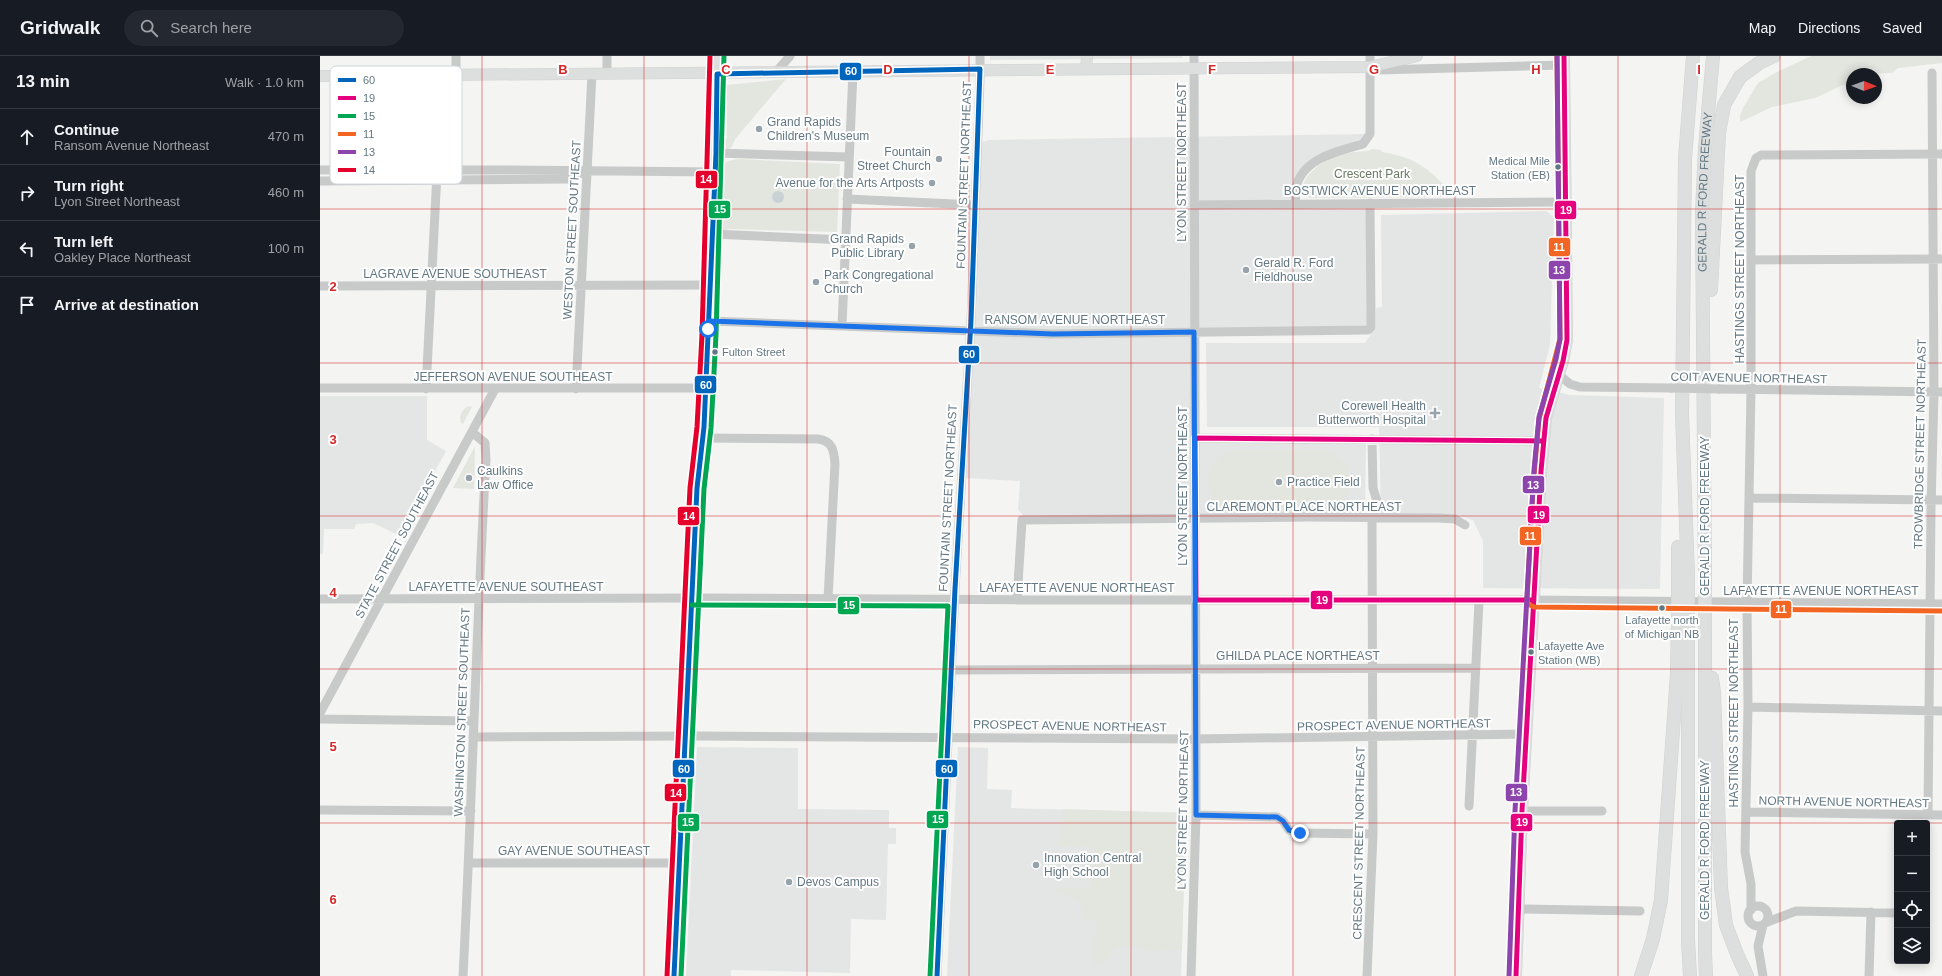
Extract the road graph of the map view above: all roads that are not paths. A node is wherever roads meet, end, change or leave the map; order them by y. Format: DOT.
graph roads {
  1 [pos="607,56"];
  2 [pos="717,56"];
  3 [pos="790,56"];
  4 [pos="980,56"];
  5 [pos="1087,56"];
  6 [pos="1194,56"];
  7 [pos="1417,56"];
  8 [pos="1693,56"];
  9 [pos="1713,56"];
  10 [pos="1774,56"];
  11 [pos="1564,60"];
  12 [pos="1370,61"];
  13 [pos="1194,68"];
  14 [pos="980,69"];
  15 [pos="1086,69"];
  16 [pos="853,71"];
  17 [pos="776,72"];
  18 [pos="607,73"];
  19 [pos="1932,73"];
  20 [pos="592,74"];
  21 [pos="717,74"];
  22 [pos="462,75"];
  23 [pos="320,76"];
  24 [pos="330,76"];
  25 [pos="716,153"];
  26 [pos="1938,154"];
  27 [pos="849,157"];
  28 [pos="462,169"];
  29 [pos="320,170"];
  30 [pos="330,170"];
  31 [pos="587,171"];
  32 [pos="715,172"];
  33 [pos="462,180"];
  34 [pos="437,184"];
  35 [pos="847,199"];
  36 [pos="1566,202"];
  37 [pos="1370,203"];
  38 [pos="1295,204"];
  39 [pos="975,205"];
  40 [pos="1194,205"];
  41 [pos="712,234"];
  42 [pos="845,240"];
  43 [pos="1938,259"];
  44 [pos="1751,260"];
  45 [pos="710,285"];
  46 [pos="320,286"];
  47 [pos="430,286"];
  48 [pos="581,286"];
  49 [pos="709,321"];
  50 [pos="842,326"];
  51 [pos="970,331"];
  52 [pos="1194,332"];
  53 [pos="1559,375"];
  54 [pos="320,388"];
  55 [pos="576,388"];
  56 [pos="705,388"];
  57 [pos="426,389"];
  58 [pos="495,389"];
  59 [pos="1751,391"];
  60 [pos="1938,392"];
  61 [pos="472,432"];
  62 [pos="702,438"];
  63 [pos="1195,438"];
  64 [pos="1372,439"];
  65 [pos="1544,441"];
  66 [pos="1705,466"];
  67 [pos="1749,498"];
  68 [pos="1931,500"];
  69 [pos="1942,500"];
  70 [pos="1377,501"];
  71 [pos="1195,519"];
  72 [pos="1372,519"];
  73 [pos="1465,525"];
  74 [pos="381,598"];
  75 [pos="692,598"];
  76 [pos="320,599"];
  77 [pos="828,599"];
  78 [pos="478,600"];
  79 [pos="954,600"];
  80 [pos="1017,600"];
  81 [pos="1196,600"];
  82 [pos="1372,600"];
  83 [pos="1534,600"];
  84 [pos="1480,601"];
  85 [pos="1747,603"];
  86 [pos="1930,604"];
  87 [pos="1942,604"];
  88 [pos="1683,622"];
  89 [pos="1705,645"];
  90 [pos="1195,668"];
  91 [pos="1476,668"];
  92 [pos="1373,669"];
  93 [pos="952,670"];
  94 [pos="1748,706"];
  95 [pos="1929,711"];
  96 [pos="1942,711"];
  97 [pos="320,714"];
  98 [pos="320,719"];
  99 [pos="473,721"];
  100 [pos="1526,734"];
  101 [pos="686,736"];
  102 [pos="1473,736"];
  103 [pos="473,737"];
  104 [pos="948,737"];
  105 [pos="1373,738"];
  106 [pos="1196,739"];
  107 [pos="1469,806"];
  108 [pos="320,810"];
  109 [pos="471,811"];
  110 [pos="1522,811"];
  111 [pos="1602,811"];
  112 [pos="1746,812"];
  113 [pos="1196,815"];
  114 [pos="1942,815"];
  115 [pos="1923,818"];
  116 [pos="1373,834"];
  117 [pos="468,863"];
  118 [pos="680,863"];
  119 [pos="1751,884"];
  120 [pos="1765,908"];
  121 [pos="1518,909"];
  122 [pos="1751,910"];
  123 [pos="1640,911"];
  124 [pos="1871,912"];
  125 [pos="1789,913"];
  126 [pos="1894,913"];
  127 [pos="1764,924"];
  128 [pos="463,976"];
  129 [pos="674,976"];
  130 [pos="937,976"];
  131 [pos="1191,976"];
  132 [pos="1367,976"];
  133 [pos="1516,976"];
  134 [pos="1641,976"];
  135 [pos="1690,976"];
  136 [pos="1706,976"];
  137 [pos="1747,976"];
  138 [pos="1763,976"];
  139 [pos="1869,976"];
  1 -- 18 [label="street"];
  2 -- 21 [label="main road"];
  3 -- 17 [label="street"];
  4 -- 14 [label="street, FOUNTAIN STREET NORTHEAST"];
  5 -- 15 [label="main road"];
  6 -- 13 [label="street, LYON STREET NORTHEAST"];
  7 -- 12 [label="main road"];
  8 -- 88 [label="highway, GERALD R FORD FREEWAY, bridge"];
  9 -- 66 [label="highway, GERALD R FORD FREEWAY"];
  10 -- 66 [label="highway"];
  11 -- 12 [label="street"];
  11 -- 36 [label="main road"];
  12 -- 13 [label="main road"];
  12 -- 38 [label="street"];
  13 -- 15 [label="main road"];
  13 -- 40 [label="street, LYON STREET NORTHEAST"];
  14 -- 15 [label="main road"];
  14 -- 16 [label="main road"];
  14 -- 39 [label="street, FOUNTAIN STREET NORTHEAST"];
  16 -- 17 [label="main road"];
  16 -- 27 [label="street"];
  17 -- 21 [label="main road"];
  18 -- 20 [label="main road"];
  18 -- 21 [label="main road"];
  19 -- 26 [label="street, TROWBRIDGE STREET NORTHEAST"];
  20 -- 22 [label="main road"];
  20 -- 31 [label="street, WESTON STREET SOUTHEAST"];
  21 -- 25 [label="main road"];
  23 -- 24 [label="main road"];
  25 -- 27 [label="street"];
  25 -- 32 [label="main road"];
  26 -- 43 [label="street, TROWBRIDGE STREET NORTHEAST"];
  26 -- 44 [label="street, HASTINGS STREET NORTHEAST"];
  27 -- 35 [label="street"];
  28 -- 31 [label="street"];
  29 -- 30 [label="street"];
  31 -- 32 [label="street"];
  31 -- 33 [label="street"];
  31 -- 48 [label="street, WESTON STREET SOUTHEAST"];
  32 -- 41 [label="main road"];
  34 -- 47 [label="street"];
  35 -- 39 [label="street"];
  35 -- 42 [label="street"];
  36 -- 37 [label="street, BOSTWICK AVENUE NORTHEAST"];
  36 -- 53 [label="main road"];
  37 -- 38 [label="street, BOSTWICK AVENUE NORTHEAST"];
  37 -- 52 [label="street, RANSOM AVENUE NORTHEAST"];
  38 -- 40 [label="street, BOSTWICK AVENUE NORTHEAST"];
  39 -- 51 [label="street, FOUNTAIN STREET NORTHEAST"];
  40 -- 52 [label="street, LYON STREET NORTHEAST"];
  41 -- 42 [label="street"];
  41 -- 45 [label="main road"];
  42 -- 50 [label="street"];
  43 -- 44 [label="street"];
  43 -- 60 [label="street, TROWBRIDGE STREET NORTHEAST"];
  44 -- 59 [label="street, HASTINGS STREET NORTHEAST"];
  45 -- 48 [label="street, LAGRAVE AVENUE SOUTHEAST"];
  45 -- 49 [label="main road"];
  46 -- 47 [label="street, LAGRAVE AVENUE SOUTHEAST"];
  47 -- 48 [label="street, LAGRAVE AVENUE SOUTHEAST"];
  47 -- 57 [label="street"];
  48 -- 55 [label="street, WESTON STREET SOUTHEAST"];
  49 -- 50 [label="street, RANSOM AVENUE NORTHEAST"];
  49 -- 56 [label="main road"];
  50 -- 51 [label="street, RANSOM AVENUE NORTHEAST"];
  51 -- 52 [label="street, RANSOM AVENUE NORTHEAST"];
  51 -- 79 [label="street, FOUNTAIN STREET NORTHEAST"];
  52 -- 63 [label="street, LYON STREET NORTHEAST"];
  53 -- 59 [label="street, COIT AVENUE NORTHEAST, bridge"];
  53 -- 65 [label="main road"];
  54 -- 57 [label="street, JEFFERSON AVENUE SOUTHEAST"];
  55 -- 56 [label="street, JEFFERSON AVENUE SOUTHEAST"];
  55 -- 58 [label="street, JEFFERSON AVENUE SOUTHEAST"];
  56 -- 62 [label="main road"];
  57 -- 58 [label="street, JEFFERSON AVENUE SOUTHEAST"];
  58 -- 61 [label="street, STATE STREET SOUTHEAST"];
  59 -- 60 [label="street, COIT AVENUE NORTHEAST"];
  59 -- 67 [label="street, HASTINGS STREET NORTHEAST"];
  60 -- 68 [label="street, TROWBRIDGE STREET NORTHEAST"];
  61 -- 74 [label="street, STATE STREET SOUTHEAST"];
  61 -- 78 [label="street, WASHINGTON STREET SOUTHEAST"];
  62 -- 75 [label="main road"];
  62 -- 77 [label="street"];
  63 -- 64 [label="street"];
  63 -- 71 [label="street, LYON STREET NORTHEAST"];
  64 -- 65 [label="street"];
  64 -- 70 [label="street"];
  65 -- 83 [label="main road"];
  66 -- 89 [label="highway, GERALD R FORD FREEWAY, bridge"];
  67 -- 68 [label="street"];
  67 -- 85 [label="street, HASTINGS STREET NORTHEAST"];
  68 -- 69 [label="street"];
  68 -- 86 [label="street, TROWBRIDGE STREET NORTHEAST"];
  71 -- 72 [label="street, CLAREMONT PLACE NORTHEAST"];
  71 -- 80 [label="street, CLAREMONT PLACE NORTHEAST"];
  71 -- 81 [label="street, LYON STREET NORTHEAST"];
  72 -- 73 [label="street, CLAREMONT PLACE NORTHEAST"];
  72 -- 82 [label="street, CRESCENT STREET NORTHEAST"];
  74 -- 76 [label="street, LAFAYETTE AVENUE SOUTHEAST"];
  74 -- 78 [label="street, LAFAYETTE AVENUE SOUTHEAST"];
  74 -- 97 [label="street, STATE STREET SOUTHEAST"];
  75 -- 77 [label="street, LAFAYETTE AVENUE NORTHEAST"];
  75 -- 78 [label="street, LAFAYETTE AVENUE SOUTHEAST"];
  75 -- 101 [label="main road"];
  77 -- 79 [label="street, LAFAYETTE AVENUE NORTHEAST"];
  78 -- 99 [label="street, WASHINGTON STREET SOUTHEAST"];
  79 -- 80 [label="street, LAFAYETTE AVENUE NORTHEAST"];
  79 -- 93 [label="street, FOUNTAIN STREET NORTHEAST"];
  80 -- 81 [label="street, LAFAYETTE AVENUE NORTHEAST"];
  81 -- 82 [label="street, LAFAYETTE AVENUE NORTHEAST"];
  81 -- 90 [label="street, LYON STREET NORTHEAST"];
  82 -- 84 [label="street, LAFAYETTE AVENUE NORTHEAST"];
  82 -- 92 [label="street, CRESCENT STREET NORTHEAST"];
  83 -- 84 [label="street, LAFAYETTE AVENUE NORTHEAST"];
  83 -- 85 [label="street, LAFAYETTE AVENUE NORTHEAST"];
  83 -- 100 [label="main road"];
  84 -- 91 [label="street"];
  85 -- 86 [label="street, LAFAYETTE AVENUE NORTHEAST"];
  85 -- 94 [label="street, HASTINGS STREET NORTHEAST"];
  86 -- 87 [label="street, LAFAYETTE AVENUE NORTHEAST"];
  86 -- 95 [label="street, TROWBRIDGE STREET NORTHEAST"];
  88 -- 134 [label="highway"];
  88 -- 135 [label="highway, GERALD R FORD FREEWAY"];
  89 -- 136 [label="highway, GERALD R FORD FREEWAY"];
  89 -- 137 [label="highway"];
  90 -- 92 [label="street, GHILDA PLACE NORTHEAST"];
  90 -- 93 [label="street, GHILDA PLACE NORTHEAST"];
  90 -- 106 [label="street, LYON STREET NORTHEAST"];
  91 -- 92 [label="street, GHILDA PLACE NORTHEAST"];
  91 -- 102 [label="street"];
  92 -- 105 [label="street, CRESCENT STREET NORTHEAST"];
  93 -- 104 [label="street, FOUNTAIN STREET NORTHEAST"];
  94 -- 95 [label="street"];
  94 -- 112 [label="street, HASTINGS STREET NORTHEAST"];
  95 -- 96 [label="street"];
  95 -- 115 [label="street, TROWBRIDGE STREET NORTHEAST"];
  98 -- 99 [label="street"];
  99 -- 103 [label="street, WASHINGTON STREET SOUTHEAST"];
  100 -- 102 [label="street, PROSPECT AVENUE NORTHEAST"];
  100 -- 110 [label="main road"];
  101 -- 103 [label="street, PROSPECT AVENUE NORTHEAST"];
  101 -- 104 [label="street, PROSPECT AVENUE NORTHEAST"];
  101 -- 118 [label="main road"];
  102 -- 105 [label="street, PROSPECT AVENUE NORTHEAST"];
  102 -- 107 [label="street"];
  103 -- 109 [label="street, WASHINGTON STREET SOUTHEAST"];
  104 -- 106 [label="street, PROSPECT AVENUE NORTHEAST"];
  104 -- 130 [label="street, FOUNTAIN STREET NORTHEAST"];
  105 -- 106 [label="street, PROSPECT AVENUE NORTHEAST"];
  105 -- 116 [label="street, CRESCENT STREET NORTHEAST"];
  106 -- 113 [label="street, LYON STREET NORTHEAST"];
  108 -- 109 [label="street"];
  109 -- 117 [label="street, WASHINGTON STREET SOUTHEAST"];
  110 -- 111 [label="street"];
  110 -- 121 [label="main road"];
  112 -- 115 [label="street, NORTH AVENUE NORTHEAST"];
  112 -- 119 [label="street, HASTINGS STREET NORTHEAST"];
  113 -- 116 [label="street"];
  113 -- 131 [label="street, LYON STREET NORTHEAST"];
  114 -- 115 [label="street, NORTH AVENUE NORTHEAST"];
  116 -- 132 [label="street, CRESCENT STREET NORTHEAST"];
  117 -- 118 [label="street, GAY AVENUE SOUTHEAST"];
  117 -- 128 [label="street, WASHINGTON STREET SOUTHEAST"];
  118 -- 129 [label="main road"];
  119 -- 120 [label="street, HASTINGS STREET NORTHEAST"];
  119 -- 122 [label="street, HASTINGS STREET NORTHEAST"];
  120 -- 122 [label="street"];
  120 -- 125 [label="street"];
  120 -- 127 [label="street"];
  121 -- 123 [label="street"];
  121 -- 133 [label="main road"];
  122 -- 127 [label="street"];
  124 -- 125 [label="street"];
  124 -- 126 [label="street"];
  124 -- 139 [label="street"];
  125 -- 127 [label="street"];
  127 -- 138 [label="street"];
}
